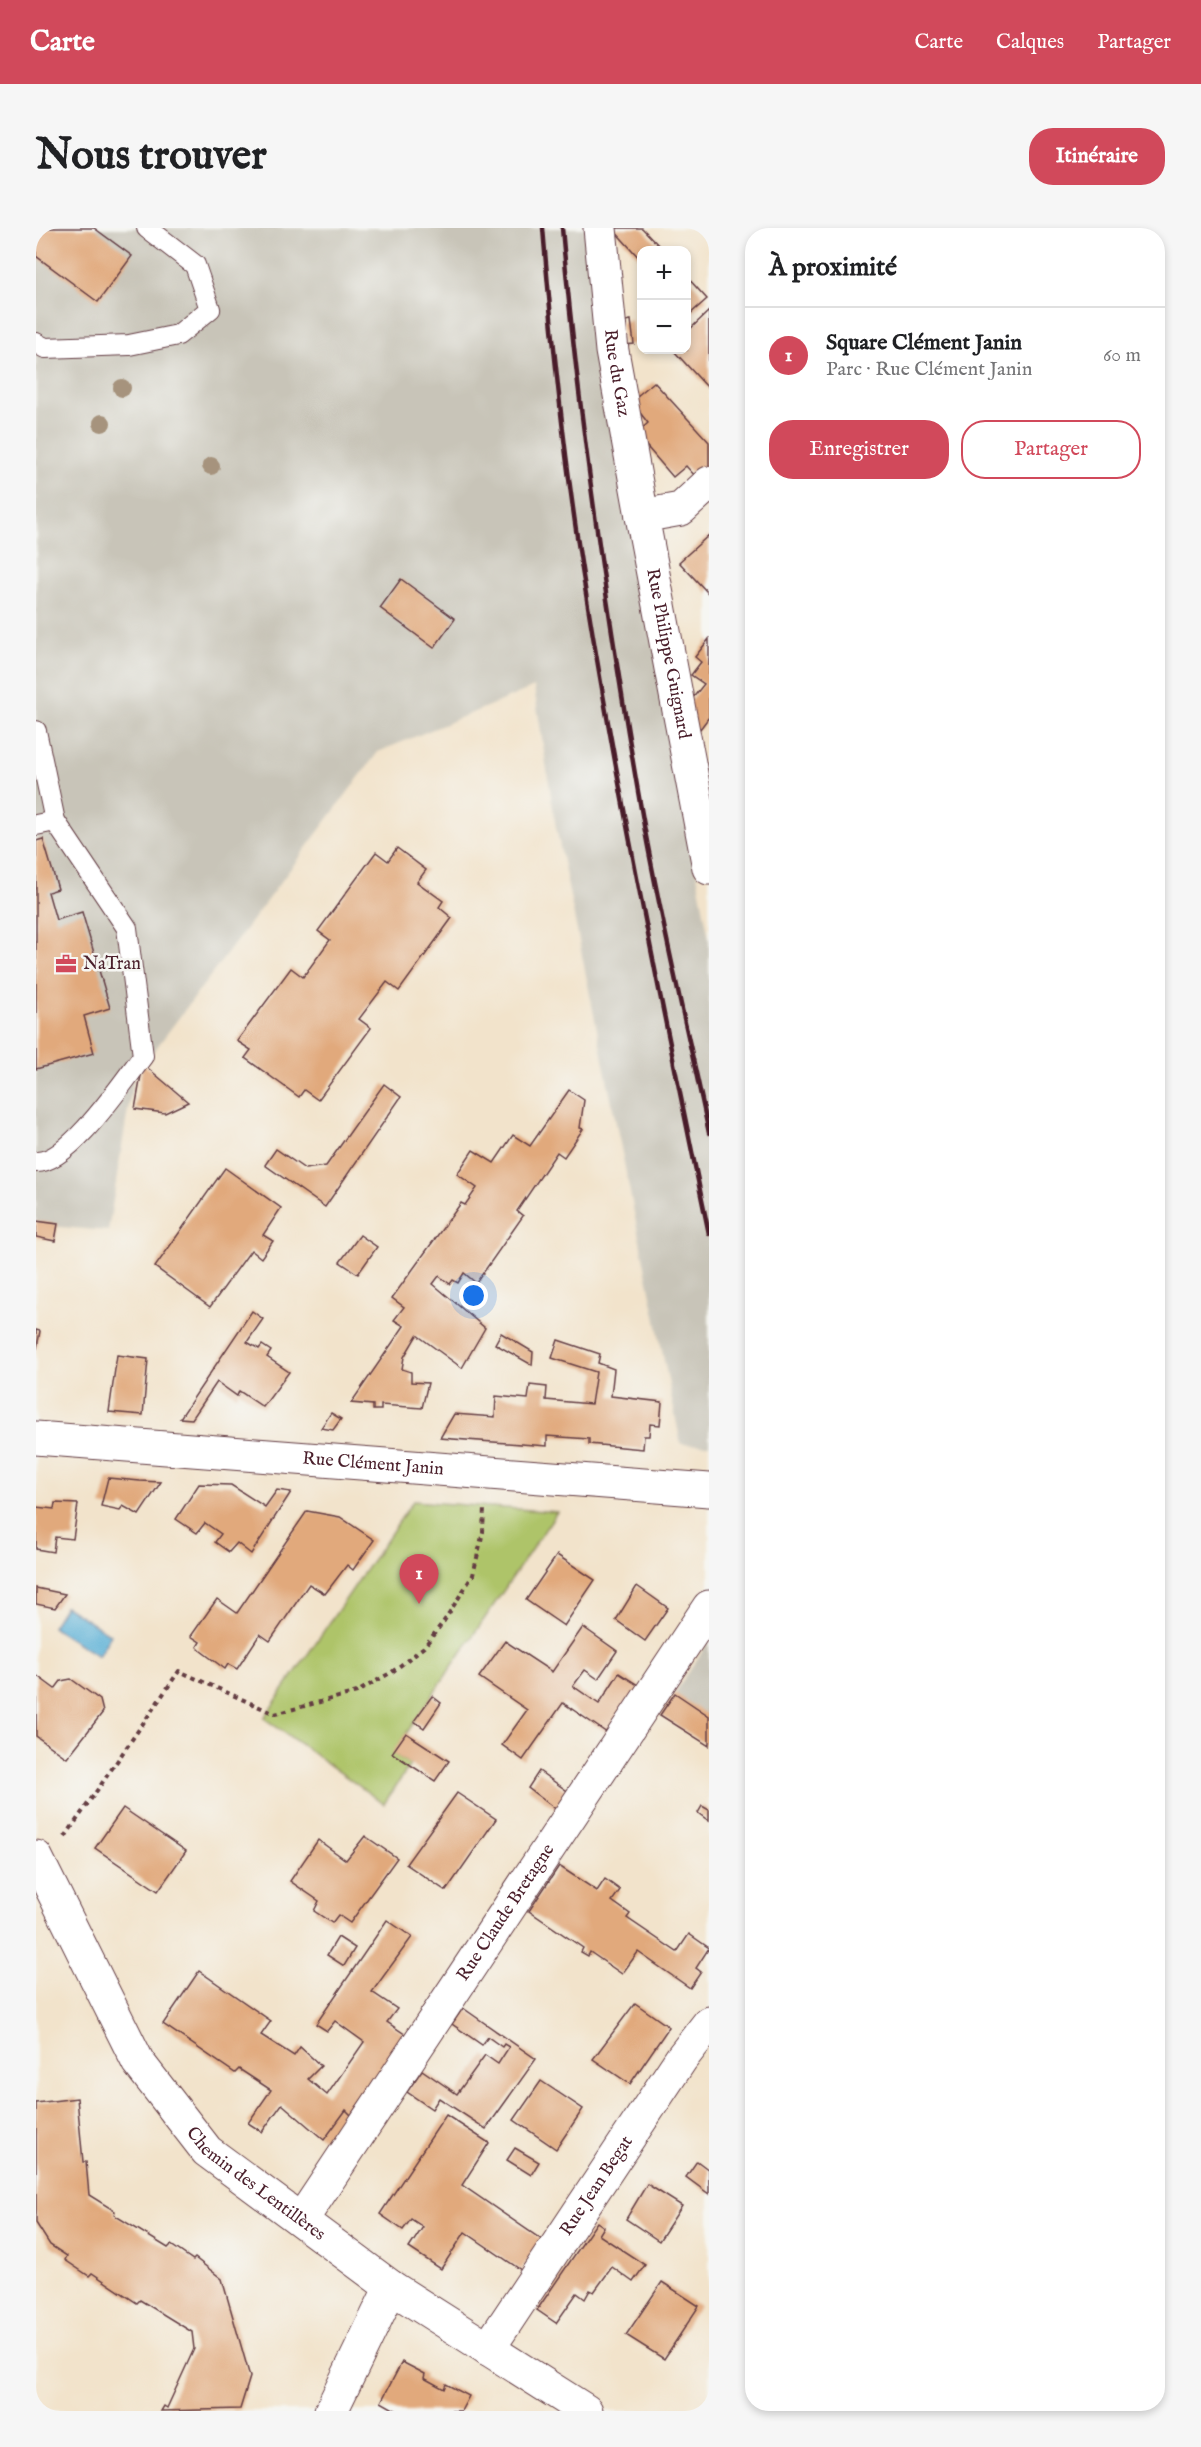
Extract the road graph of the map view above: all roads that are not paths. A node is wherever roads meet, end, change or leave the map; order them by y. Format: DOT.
graph roads {
  1 [pos="147,228"];
  2 [pos="600,228"];
  3 [pos="36,343"];
  4 [pos="709,483"];
  5 [pos="642,516"];
  6 [pos="36,731"];
  7 [pos="45,823"];
  8 [pos="709,868"];
  9 [pos="36,1162"];
  10 [pos="36,1438"];
  11 [pos="709,1490"];
  12 [pos="709,1607"];
  13 [pos="39,1863"];
  14 [pos="709,2023"];
  15 [pos="302,2219"];
  16 [pos="391,2287"];
  17 [pos="488,2349"];
  18 [pos="331,2411"];
  19 [pos="586,2411"];
  1 -- 3 [label="lane"];
  2 -- 5 [label="street, Rue du Gaz"];
  4 -- 5 [label="street"];
  5 -- 8 [label="street, Rue Philippe Guignard"];
  6 -- 7 [label="lane"];
  7 -- 9 [label="lane"];
  10 -- 11 [label="street, Rue Clément Janin"];
  12 -- 15 [label="street, Rue Claude Bretagne"];
  13 -- 15 [label="street, Chemin des Lentillères"];
  14 -- 17 [label="street, Rue Jean Begat"];
  15 -- 16 [label="street, Chemin des Lentillères"];
  16 -- 17 [label="street, Chemin des Lentillères"];
  16 -- 18 [label="street"];
  17 -- 19 [label="street, Chemin des Lentillères"];
}
